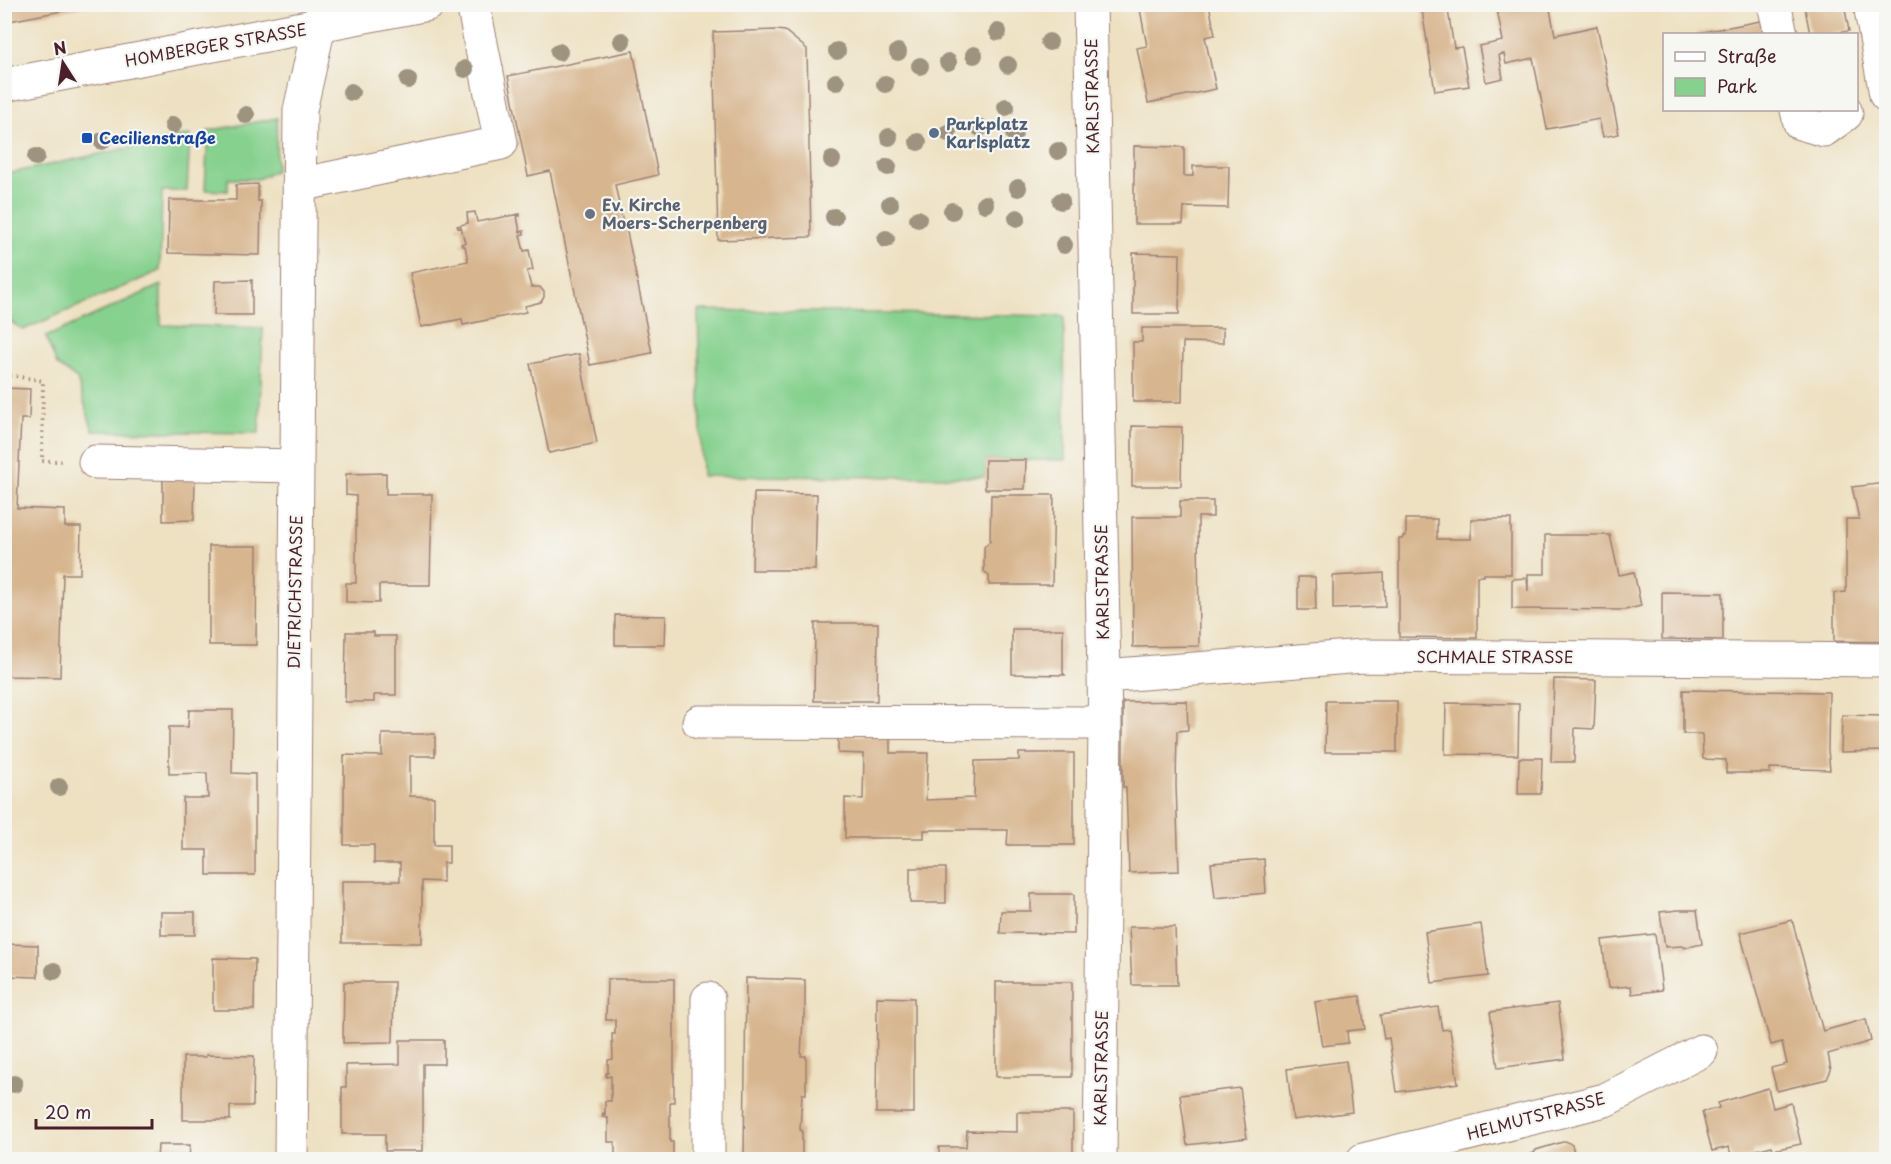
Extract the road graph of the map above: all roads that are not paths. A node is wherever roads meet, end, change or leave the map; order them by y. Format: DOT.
graph roads {
  1 [pos="428,4"];
  2 [pos="473,4"];
  3 [pos="1090,4"];
  4 [pos="1774,4"];
  5 [pos="1870,4"];
  6 [pos="321,15"];
  7 [pos="1781,33"];
  8 [pos="1882,42"];
  9 [pos="4,85"];
  10 [pos="1887,94"];
  11 [pos="1797,111"];
  12 [pos="1845,111"];
  13 [pos="299,185"];
  14 [pos="95,462"];
  15 [pos="296,466"];
  16 [pos="1887,660"];
  17 [pos="1104,676"];
  18 [pos="699,722"];
  19 [pos="1105,723"];
  20 [pos="708,999"];
  21 [pos="1701,1051"];
  22 [pos="291,1160"];
  23 [pos="708,1160"];
  24 [pos="1100,1160"];
  25 [pos="1363,1160"];
  1 -- 6 [label="street, HOMBERGER STRASSE"];
  2 -- 13 [label="street"];
  3 -- 17 [label="street, KARLSTRASSE"];
  4 -- 7 [label="street"];
  5 -- 8 [label="street"];
  6 -- 9 [label="street, HOMBERGER STRASSE"];
  6 -- 13 [label="street, DIETRICHSTRASSE"];
  8 -- 10 [label="street"];
  11 -- 12 [label="street"];
  13 -- 15 [label="street, DIETRICHSTRASSE"];
  14 -- 15 [label="street"];
  15 -- 22 [label="street, DIETRICHSTRASSE"];
  16 -- 17 [label="street, SCHMALE STRASSE"];
  17 -- 19 [label="street, KARLSTRASSE"];
  18 -- 19 [label="street"];
  19 -- 24 [label="street, KARLSTRASSE"];
  20 -- 23 [label="street"];
  21 -- 25 [label="street, HELMUTSTRASSE"];
}
